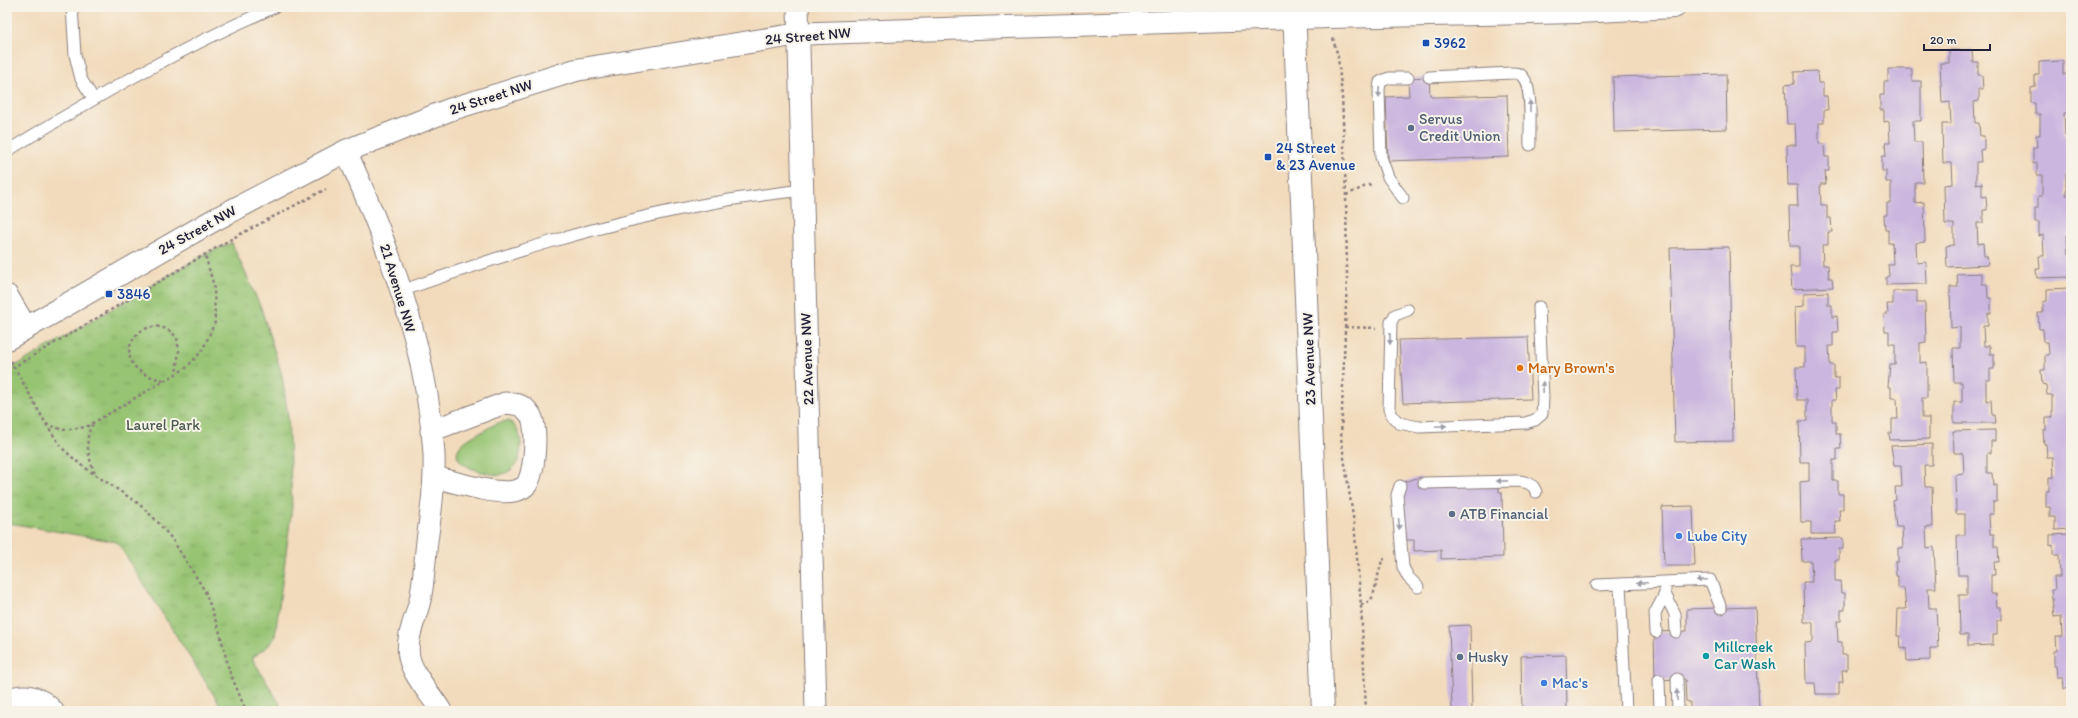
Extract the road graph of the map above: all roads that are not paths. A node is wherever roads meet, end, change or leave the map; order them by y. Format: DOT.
graph roads {
  1 [pos="72,7"];
  2 [pos="275,7"];
  3 [pos="798,7"];
  4 [pos="1674,7"];
  5 [pos="1294,13"];
  6 [pos="799,34"];
  7 [pos="1429,77"];
  8 [pos="1408,78"];
  9 [pos="93,98"];
  10 [pos="1530,145"];
  11 [pos="346,151"];
  12 [pos="7,152"];
  13 [pos="802,190"];
  14 [pos="1403,198"];
  15 [pos="401,291"];
  16 [pos="7,296"];
  17 [pos="1539,307"];
  18 [pos="1408,310"];
  19 [pos="26,328"];
  20 [pos="9,350"];
  21 [pos="431,431"];
  22 [pos="434,477"];
  23 [pos="1424,483"];
  24 [pos="1400,486"];
  25 [pos="1536,492"];
  26 [pos="1665,582"];
  27 [pos="1597,584"];
  28 [pos="1620,584"];
  29 [pos="1418,587"];
  30 [pos="1665,594"];
  31 [pos="1721,608"];
  32 [pos="1656,632"];
  33 [pos="1676,632"];
  34 [pos="1677,679"];
  35 [pos="1659,680"];
  36 [pos="7,700"];
  37 [pos="53,711"];
  38 [pos="441,711"];
  39 [pos="816,711"];
  40 [pos="1323,711"];
  41 [pos="1626,711"];
  42 [pos="1660,711"];
  43 [pos="1678,711"];
  1 -- 9 [label="lane"];
  2 -- 9 [label="lane"];
  3 -- 6 [label="street, 22 Avenue NW"];
  4 -- 5 [label="street, 24 Street NW"];
  5 -- 6 [label="street, 24 Street NW"];
  5 -- 40 [label="street, 23 Avenue NW"];
  6 -- 11 [label="street, 24 Street NW"];
  6 -- 13 [label="street, 22 Avenue NW"];
  10 -- 7 [label="lane, one-way"];
  8 -- 14 [label="lane, one-way"];
  9 -- 12 [label="lane"];
  11 -- 15 [label="street, 21 Avenue NW"];
  11 -- 19 [label="street, 24 Street NW"];
  13 -- 15 [label="lane"];
  13 -- 39 [label="street, 22 Avenue NW"];
  15 -- 21 [label="street, 21 Avenue NW"];
  16 -- 19 [label="street"];
  18 -- 17 [label="lane, one-way"];
  19 -- 20 [label="street, 24 Street NW"];
  21 -- 22 [label="street, 21 Avenue NW"];
  21 -- 22 [label="street"];
  22 -- 38 [label="street, 21 Avenue NW"];
  25 -- 23 [label="lane, one-way"];
  24 -- 29 [label="lane, one-way"];
  26 -- 28 [label="lane, one-way"];
  26 -- 30 [label="lane"];
  31 -- 26 [label="lane, one-way"];
  27 -- 28 [label="lane"];
  28 -- 41 [label="lane"];
  30 -- 32 [label="lane"];
  30 -- 33 [label="lane"];
  43 -- 34 [label="lane, one-way"];
  35 -- 42 [label="lane"];
  36 -- 37 [label="street"];
}
